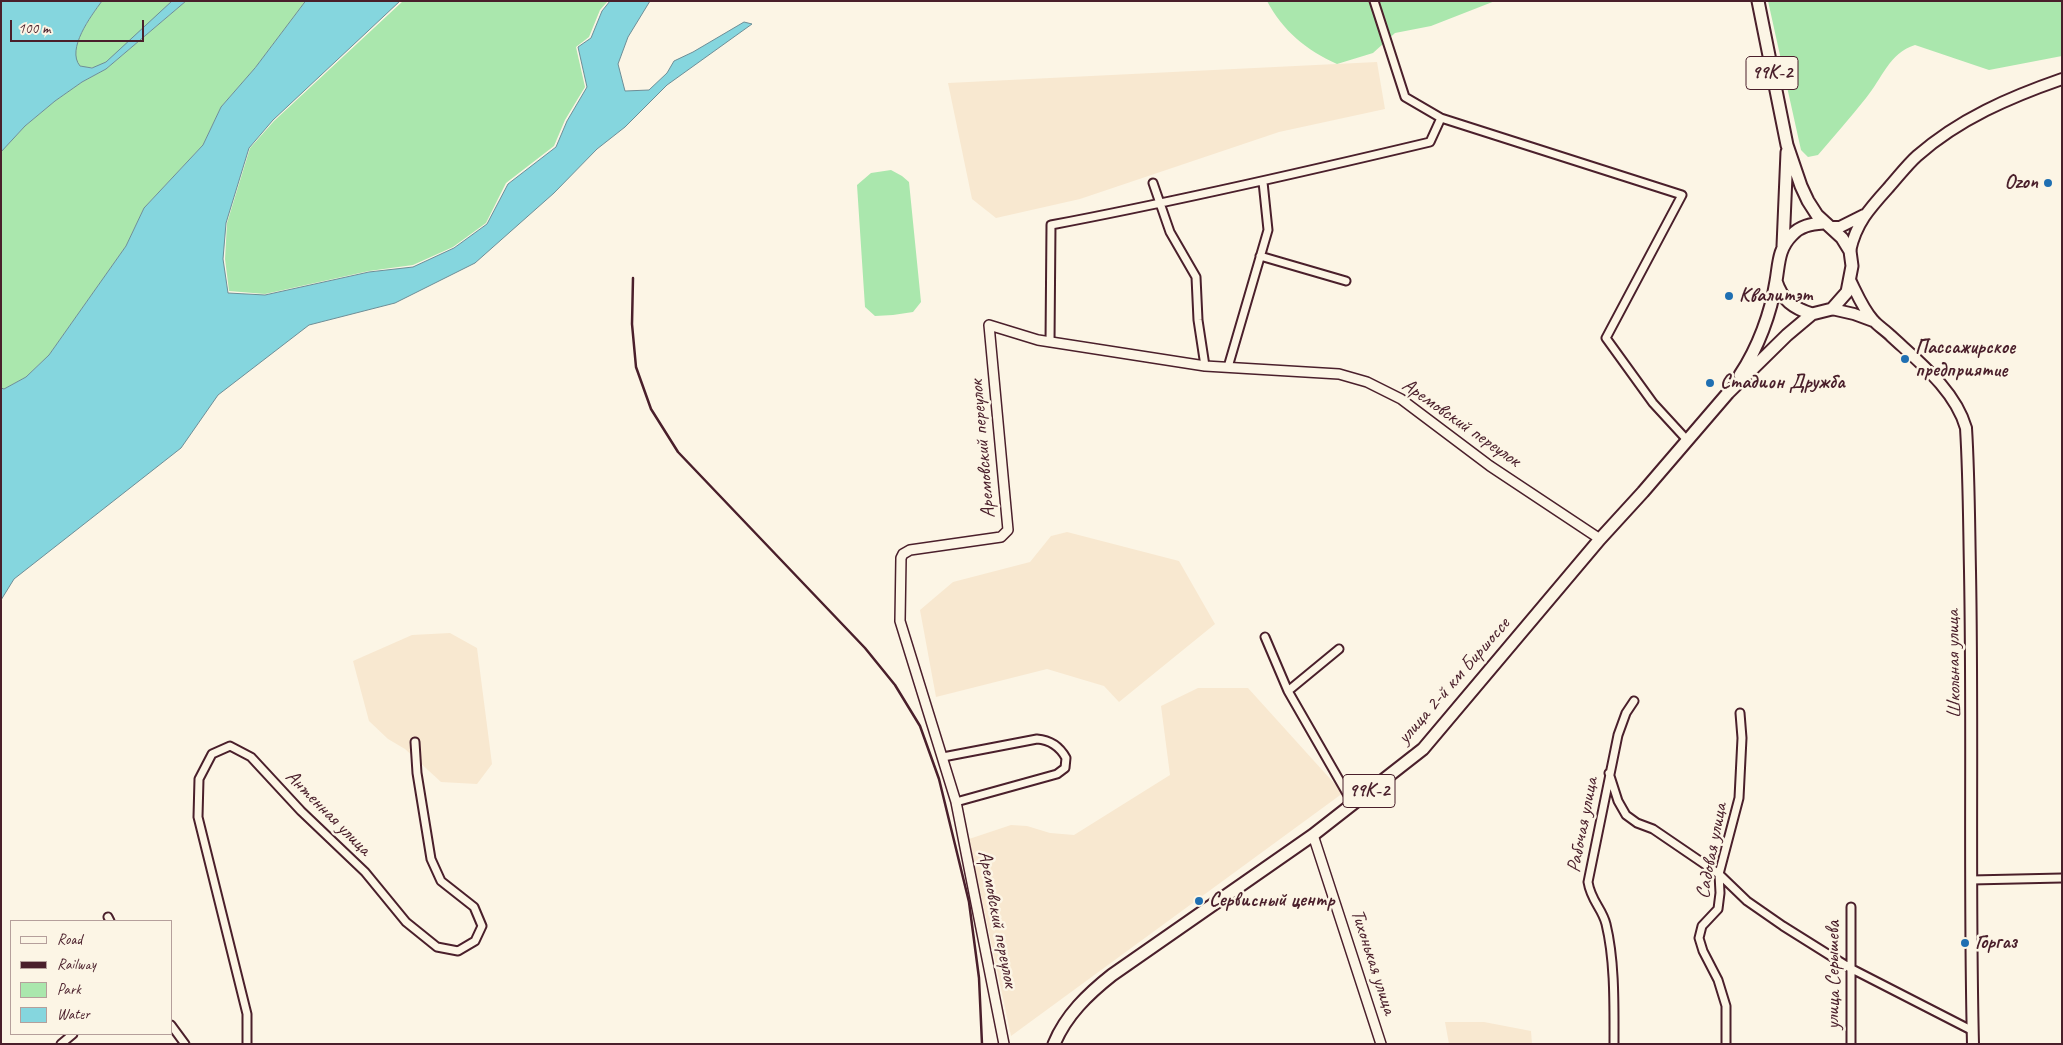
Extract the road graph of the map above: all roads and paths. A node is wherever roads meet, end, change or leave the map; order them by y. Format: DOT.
graph roads {
  1 [pos="1374,1"];
  2 [pos="1758,1"];
  3 [pos="2062,79"];
  4 [pos="1441,118"];
  5 [pos="1787,145"];
  6 [pos="1263,182"];
  7 [pos="1153,183"];
  8 [pos="1160,204"];
  9 [pos="1864,215"];
  10 [pos="1827,225"];
  11 [pos="1783,246"];
  12 [pos="1850,251"];
  13 [pos="1260,256"];
  14 [pos="1850,280"];
  15 [pos="1346,281"];
  16 [pos="1776,281"];
  17 [pos="1832,309"];
  18 [pos="1812,314"];
  19 [pos="1874,321"];
  20 [pos="1050,342"];
  21 [pos="1205,366"];
  22 [pos="1228,367"];
  23 [pos="1728,393"];
  24 [pos="1686,440"];
  25 [pos="1600,539"];
  26 [pos="1266,636"];
  27 [pos="1338,649"];
  28 [pos="1288,691"];
  29 [pos="1634,701"];
  30 [pos="1740,713"];
  31 [pos="415,742"];
  32 [pos="943,757"];
  33 [pos="1609,773"];
  34 [pos="956,802"];
  35 [pos="1353,804"];
  36 [pos="1313,835"];
  37 [pos="1719,874"];
  38 [pos="2062,878"];
  39 [pos="1971,880"];
  40 [pos="1850,907"];
  41 [pos="1850,968"];
  42 [pos="172,1026"];
  43 [pos="1973,1031"];
  44 [pos="72,1035"];
  45 [pos="61,1044"];
  46 [pos="185,1044"];
  47 [pos="247,1044"];
  48 [pos="1004,1044"];
  49 [pos="1054,1044"];
  50 [pos="1380,1044"];
  51 [pos="1614,1044"];
  52 [pos="1726,1044"];
  53 [pos="1851,1044"];
  54 [pos="1973,1044"];
  1 -- 4 [label="street"];
  2 -- 5 [label="main road, 99К-2"];
  3 -- 9 [label="main road"];
  4 -- 6 [label="street"];
  4 -- 24 [label="street"];
  5 -- 10 [label="main road, 99К-2"];
  5 -- 11 [label="main road, 99К-2"];
  6 -- 8 [label="street"];
  6 -- 13 [label="street"];
  7 -- 8 [label="street"];
  8 -- 20 [label="street"];
  8 -- 21 [label="street"];
  9 -- 10 [label="main road"];
  9 -- 12 [label="main road"];
  10 -- 11 [label="main road, 99К-2"];
  10 -- 12 [label="main road, 99К-2"];
  11 -- 16 [label="main road, 99К-2"];
  12 -- 14 [label="main road"];
  13 -- 15 [label="street"];
  13 -- 22 [label="street"];
  14 -- 17 [label="main road"];
  14 -- 19 [label="main road"];
  16 -- 18 [label="main road"];
  16 -- 23 [label="main road, 99К-2"];
  17 -- 18 [label="main road, 99К-2"];
  17 -- 19 [label="main road"];
  18 -- 23 [label="main road, 99К-2"];
  19 -- 39 [label="main road, Школьная улица"];
  20 -- 21 [label="street, Аремовский переулок"];
  20 -- 32 [label="street, Аремовский переулок"];
  21 -- 22 [label="street, Аремовский переулок"];
  22 -- 25 [label="street, Аремовский переулок"];
  23 -- 24 [label="main road, улица 2-й км Биршоссе / 99К-2"];
  24 -- 25 [label="main road, улица 2-й км Биршоссе / 99К-2"];
  25 -- 35 [label="main road, улица 2-й км Биршоссе / 99К-2"];
  26 -- 28 [label="street"];
  27 -- 28 [label="street"];
  28 -- 35 [label="street"];
  29 -- 33 [label="street, Рабочая улица"];
  30 -- 37 [label="street, Садовая улица"];
  31 -- 47 [label="street, Антенная улица"];
  32 -- 34 [label="street, Аремовский переулок"];
  32 -- 34 [label="street"];
  33 -- 37 [label="street"];
  33 -- 51 [label="street, Рабочая улица"];
  34 -- 48 [label="street, Аремовский переулок"];
  35 -- 36 [label="main road, улица 2-й км Биршоссе / 99К-2"];
  36 -- 49 [label="main road, улица 2-й км Биршоссе / 99К-2"];
  36 -- 50 [label="street, Тихонькая улица"];
  37 -- 41 [label="street"];
  37 -- 52 [label="street, Садовая улица"];
  38 -- 39 [label="street"];
  39 -- 43 [label="main road, Школьная улица"];
  40 -- 41 [label="street, улица Серышева"];
  41 -- 43 [label="street"];
  41 -- 53 [label="street, улица Серышева"];
  42 -- 46 [label="street"];
  43 -- 54 [label="main road, Школьная улица"];
  44 -- 45 [label="street"];
}
